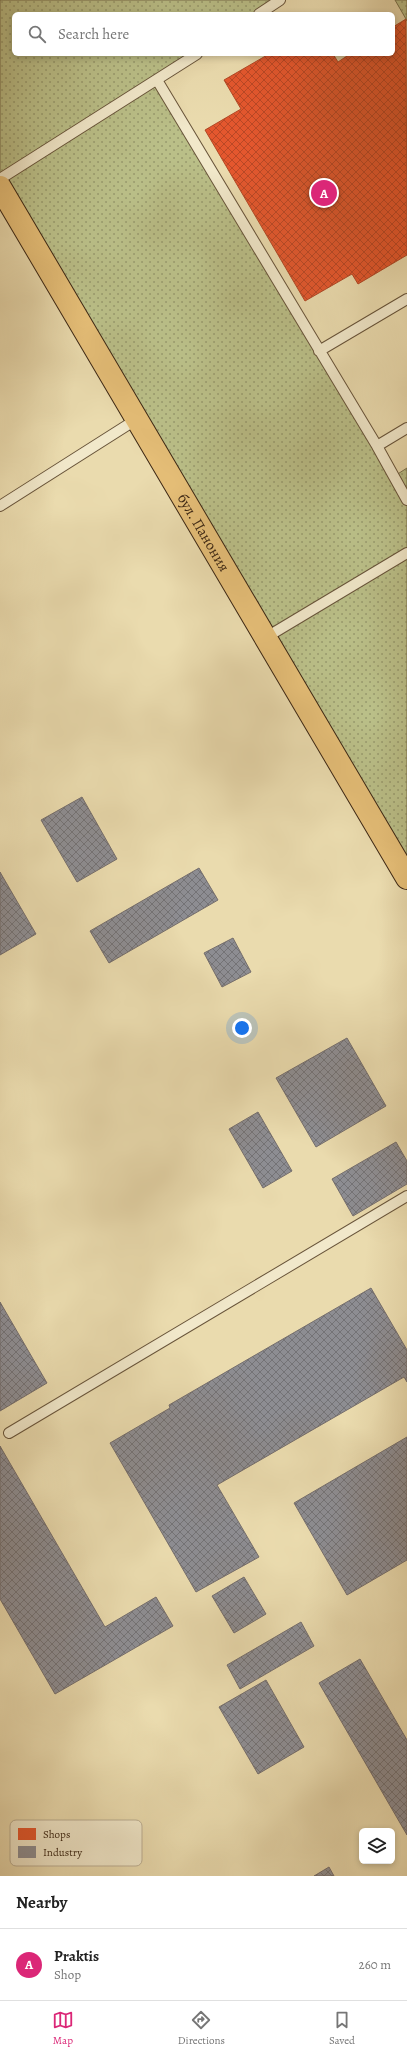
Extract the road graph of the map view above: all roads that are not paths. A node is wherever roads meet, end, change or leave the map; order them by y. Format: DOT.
graph roads {
  1 [pos="280,0"];
  2 [pos="262,12"];
  3 [pos="194,56"];
  4 [pos="157,80"];
  5 [pos="0,179"];
  6 [pos="0,187"];
  7 [pos="407,299"];
  8 [pos="319,351"];
  9 [pos="137,420"];
  10 [pos="407,428"];
  11 [pos="377,446"];
  12 [pos="407,500"];
  13 [pos="0,506"];
  14 [pos="407,553"];
  15 [pos="265,638"];
  16 [pos="407,878"];
  17 [pos="407,1196"];
  18 [pos="9,1433"];
  1 -- 2 [label="lane"];
  3 -- 4 [label="lane"];
  4 -- 5 [label="lane"];
  4 -- 8 [label="lane"];
  6 -- 9 [label="main road, бул. Панония"];
  7 -- 8 [label="lane"];
  8 -- 11 [label="lane"];
  9 -- 13 [label="lane"];
  9 -- 15 [label="main road, бул. Панония"];
  10 -- 11 [label="lane"];
  11 -- 12 [label="lane"];
  14 -- 15 [label="lane"];
  15 -- 16 [label="main road, бул. Панония"];
  17 -- 18 [label="lane"];
}
